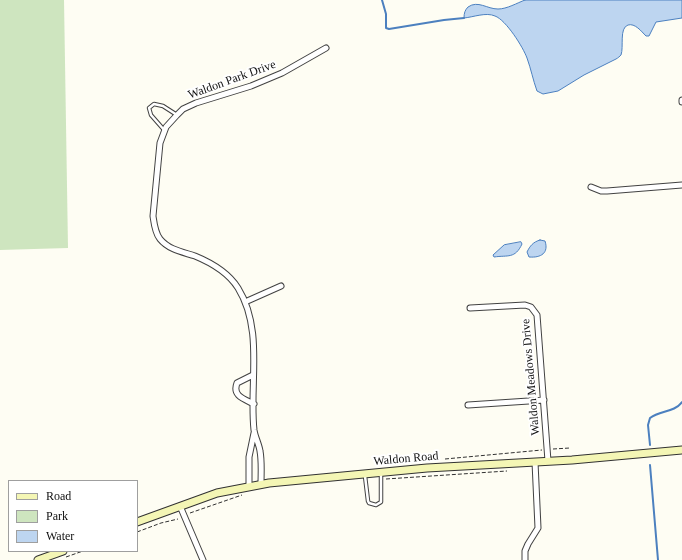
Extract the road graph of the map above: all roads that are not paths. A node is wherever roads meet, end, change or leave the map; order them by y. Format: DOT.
graph roads {
  1 [pos="326,48"];
  2 [pos="177,115"];
  3 [pos="165,131"];
  4 [pos="682,185"];
  5 [pos="591,187"];
  6 [pos="281,286"];
  7 [pos="245,302"];
  8 [pos="470,308"];
  9 [pos="253,375"];
  10 [pos="544,400"];
  11 [pos="254,404"];
  12 [pos="468,405"];
  13 [pos="254,432"];
  14 [pos="682,450"];
  15 [pos="548,461"];
  16 [pos="535,462"];
  17 [pos="365,473"];
  18 [pos="381,476"];
  19 [pos="262,484"];
  20 [pos="249,486"];
  21 [pos="180,506"];
  22 [pos="138,522"];
  23 [pos="64,554"];
  24 [pos="38,560"];
  25 [pos="203,560"];
  26 [pos="525,560"];
  1 -- 2 [label="street, Waldon Park Drive"];
  2 -- 3 [label="street, Waldon Park Drive"];
  2 -- 3 [label="lane"];
  3 -- 7 [label="street, Waldon Park Drive"];
  4 -- 5 [label="street"];
  6 -- 7 [label="street"];
  7 -- 9 [label="street, Waldon Park Drive"];
  8 -- 10 [label="street, Waldon Meadows Drive"];
  9 -- 11 [label="street, Waldon Park Drive"];
  9 -- 11 [label="street"];
  10 -- 12 [label="street"];
  10 -- 15 [label="street, Waldon Meadows Drive"];
  11 -- 13 [label="street, Waldon Park Drive"];
  13 -- 19 [label="street, Waldon Park Drive"];
  13 -- 20 [label="street, Waldon Park Drive"];
  14 -- 15 [label="street, Waldon Road"];
  15 -- 16 [label="street, Waldon Road"];
  16 -- 18 [label="street, Waldon Road"];
  16 -- 26 [label="street"];
  17 -- 18 [label="street, Waldon Road"];
  17 -- 18 [label="lane"];
  17 -- 19 [label="street, Waldon Road"];
  19 -- 20 [label="street, Waldon Road"];
  20 -- 21 [label="street, Waldon Road"];
  21 -- 22 [label="street, Waldon Road"];
  21 -- 25 [label="street"];
  23 -- 24 [label="street"];
}
